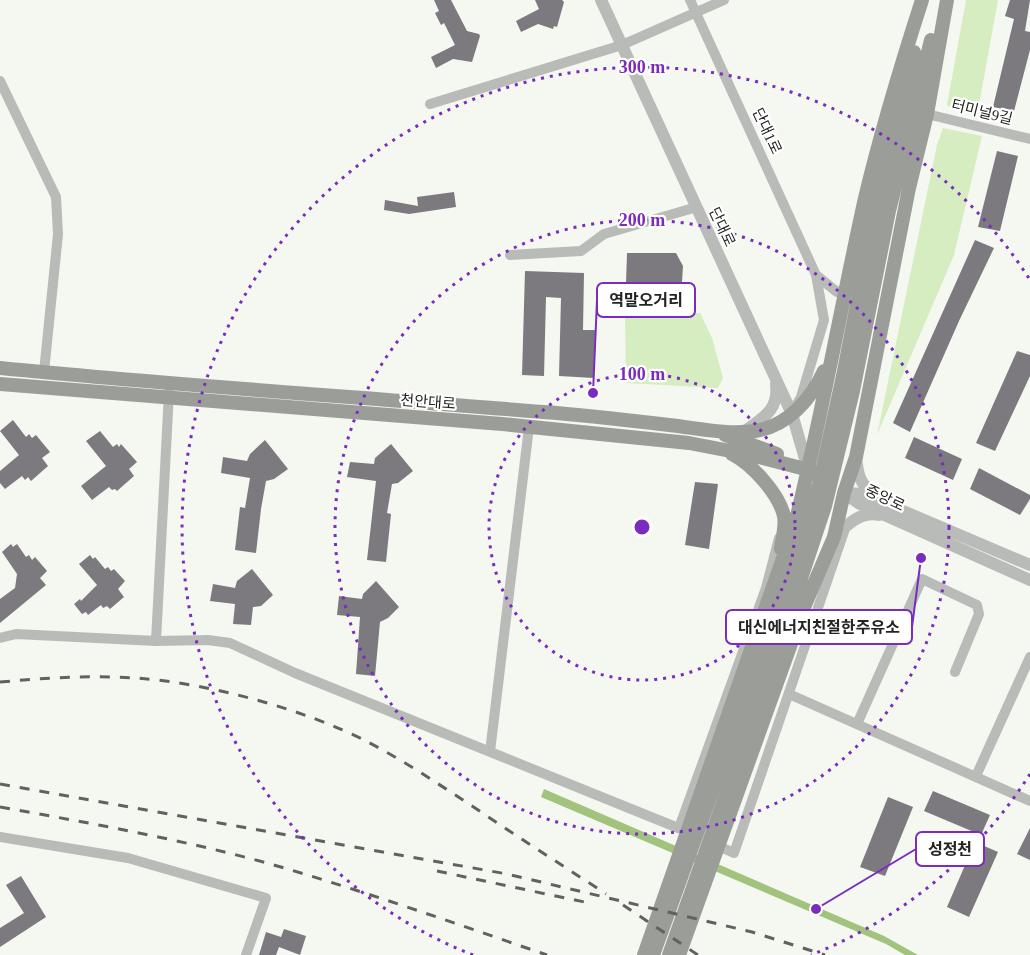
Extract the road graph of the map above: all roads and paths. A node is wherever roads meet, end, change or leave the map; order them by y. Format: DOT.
graph roads {
  1 [pos="601,0"];
  2 [pos="690,0"];
  3 [pos="724,0"];
  4 [pos="924,0"];
  5 [pos="940,0"];
  6 [pos="947,0"];
  7 [pos="695,12"];
  8 [pos="622,45"];
  9 [pos="0,81"];
  10 [pos="430,104"];
  11 [pos="927,114"];
  12 [pos="905,119"];
  13 [pos="1030,139"];
  14 [pos="696,207"];
  15 [pos="510,255"];
  16 [pos="816,275"];
  17 [pos="847,284"];
  18 [pos="842,308"];
  19 [pos="0,368"];
  20 [pos="44,372"];
  21 [pos="776,380"];
  22 [pos="169,383"];
  23 [pos="0,384"];
  24 [pos="168,399"];
  25 [pos="792,414"];
  26 [pos="529,427"];
  27 [pos="710,430"];
  28 [pos="745,430"];
  29 [pos="724,450"];
  30 [pos="856,457"];
  31 [pos="809,470"];
  32 [pos="844,493"];
  33 [pos="880,501"];
  34 [pos="784,517"];
  35 [pos="895,519"];
  36 [pos="846,526"];
  37 [pos="834,537"];
  38 [pos="1030,565"];
  39 [pos="778,575"];
  40 [pos="1030,580"];
  41 [pos="0,638"];
  42 [pos="156,640"];
  43 [pos="1030,657"];
  44 [pos="955,672"];
  45 [pos="789,694"];
  46 [pos="857,724"];
  47 [pos="490,752"];
  48 [pos="976,776"];
  49 [pos="689,800"];
  50 [pos="1030,801"];
  51 [pos="745,821"];
  52 [pos="679,828"];
  53 [pos="707,828"];
  54 [pos="0,837"];
  55 [pos="246,955"];
  56 [pos="644,955"];
  57 [pos="653,955"];
  58 [pos="669,955"];
  59 [pos="680,955"];
  1 -- 8 [label="street, 단대로"];
  2 -- 7 [label="street, 단대1로"];
  3 -- 7 [label="street"];
  4 -- 12 [label="main road"];
  4 -- 17 [label="main road"];
  5 -- 12 [label="main road"];
  6 -- 11 [label="main road"];
  7 -- 8 [label="street"];
  7 -- 16 [label="street, 단대1로"];
  8 -- 10 [label="street"];
  8 -- 14 [label="street, 단대로"];
  9 -- 20 [label="street"];
  11 -- 13 [label="street, 터미널9길"];
  11 -- 30 [label="main road"];
  12 -- 57 [label="main road"];
  12 -- 58 [label="main road"];
  14 -- 15 [label="street"];
  14 -- 21 [label="street, 단대로"];
  16 -- 17 [label="street"];
  16 -- 25 [label="street, 단대1로"];
  17 -- 18 [label="main road"];
  18 -- 25 [label="main road"];
  18 -- 31 [label="main road"];
  19 -- 20 [label="main road, 천안대로"];
  20 -- 22 [label="main road, 천안대로"];
  21 -- 25 [label="street, 단대로"];
  21 -- 28 [label="street"];
  22 -- 24 [label="street"];
  22 -- 27 [label="main road, 천안대로"];
  23 -- 24 [label="main road, 천안대로"];
  24 -- 26 [label="main road, 천안대로"];
  24 -- 42 [label="street"];
  25 -- 28 [label="main road"];
  25 -- 31 [label="street, 단대로"];
  26 -- 29 [label="main road, 천안대로"];
  26 -- 47 [label="street"];
  27 -- 28 [label="main road"];
  27 -- 31 [label="main road"];
  29 -- 31 [label="main road, 천안대로"];
  29 -- 34 [label="main road"];
  30 -- 32 [label="main road"];
  30 -- 33 [label="street"];
  31 -- 32 [label="main road, 천안대로"];
  31 -- 39 [label="main road"];
  32 -- 33 [label="street, 중앙로"];
  32 -- 35 [label="street, 중앙로"];
  32 -- 37 [label="main road"];
  33 -- 38 [label="street, 중앙로"];
  34 -- 39 [label="main road"];
  34 -- 49 [label="street"];
  35 -- 36 [label="street"];
  35 -- 40 [label="street, 중앙로"];
  36 -- 37 [label="street"];
  36 -- 45 [label="street"];
  37 -- 59 [label="main road"];
  39 -- 56 [label="main road"];
  41 -- 42 [label="street"];
  42 -- 47 [label="street"];
  43 -- 48 [label="street"];
  44 -- 46 [label="street"];
  45 -- 46 [label="street"];
  45 -- 51 [label="street"];
  46 -- 48 [label="street"];
  47 -- 52 [label="street"];
  48 -- 50 [label="street"];
  49 -- 52 [label="street"];
  49 -- 53 [label="street"];
  51 -- 52 [label="street"];
  51 -- 53 [label="street"];
  52 -- 53 [label="street"];
  54 -- 55 [label="street"];
}
